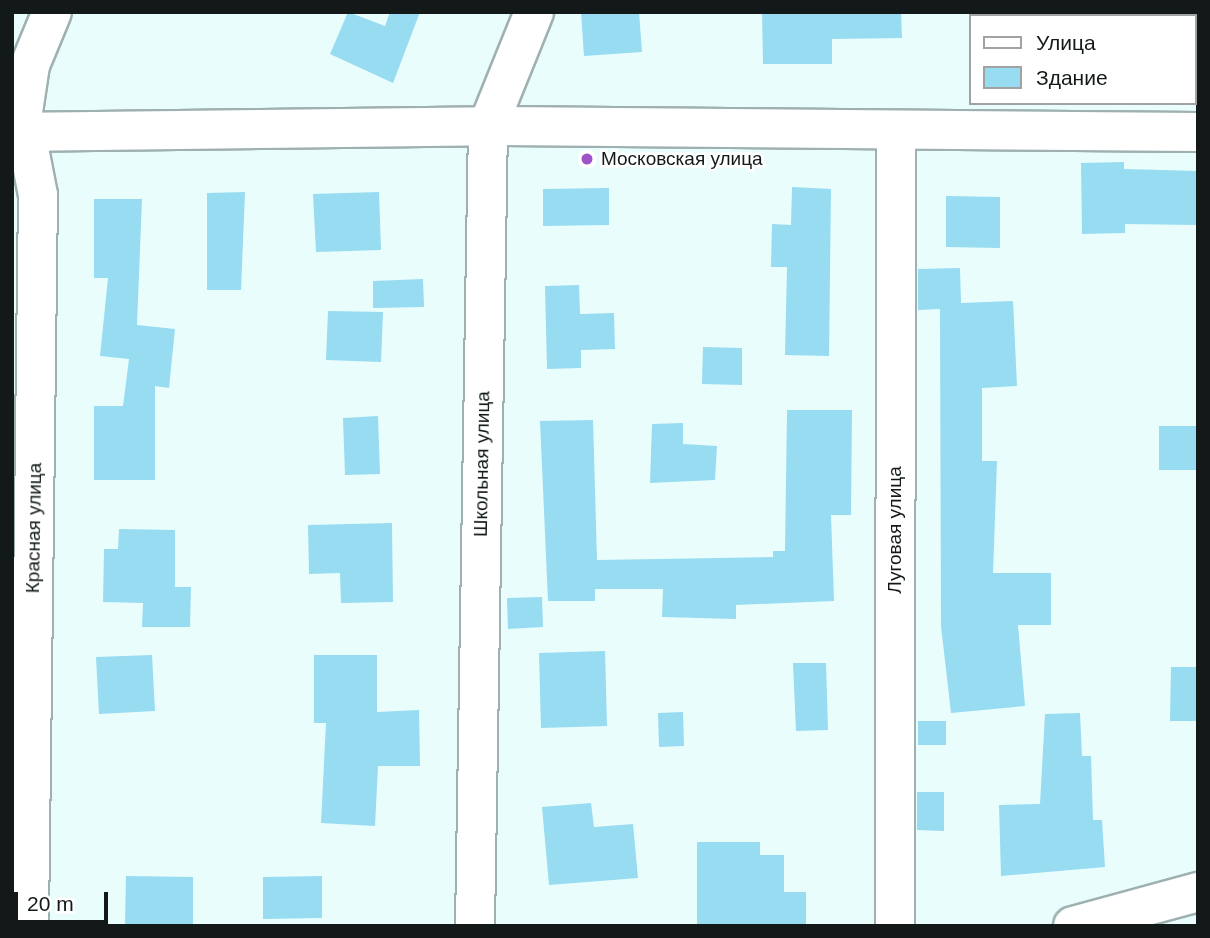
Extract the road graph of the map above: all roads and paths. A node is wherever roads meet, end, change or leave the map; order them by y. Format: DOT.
graph roads {
  1 [pos="52,12"];
  2 [pos="534,12"];
  3 [pos="1065,119"];
  4 [pos="488,126"];
  5 [pos="15,130"];
  6 [pos="1198,132"];
  7 [pos="896,134"];
  8 [pos="1198,891"];
  9 [pos="29,926"];
  10 [pos="475,926"];
  11 [pos="895,926"];
  12 [pos="1073,926"];
  1 -- 5 [label="street"];
  2 -- 4 [label="street, Школьная улица"];
  3 -- 6 [label="street"];
  3 -- 7 [label="street"];
  4 -- 5 [label="street"];
  4 -- 7 [label="street"];
  4 -- 10 [label="street, Школьная улица"];
  5 -- 9 [label="street, Красная улица"];
  7 -- 11 [label="street, Луговая улица"];
  8 -- 12 [label="street"];
}
